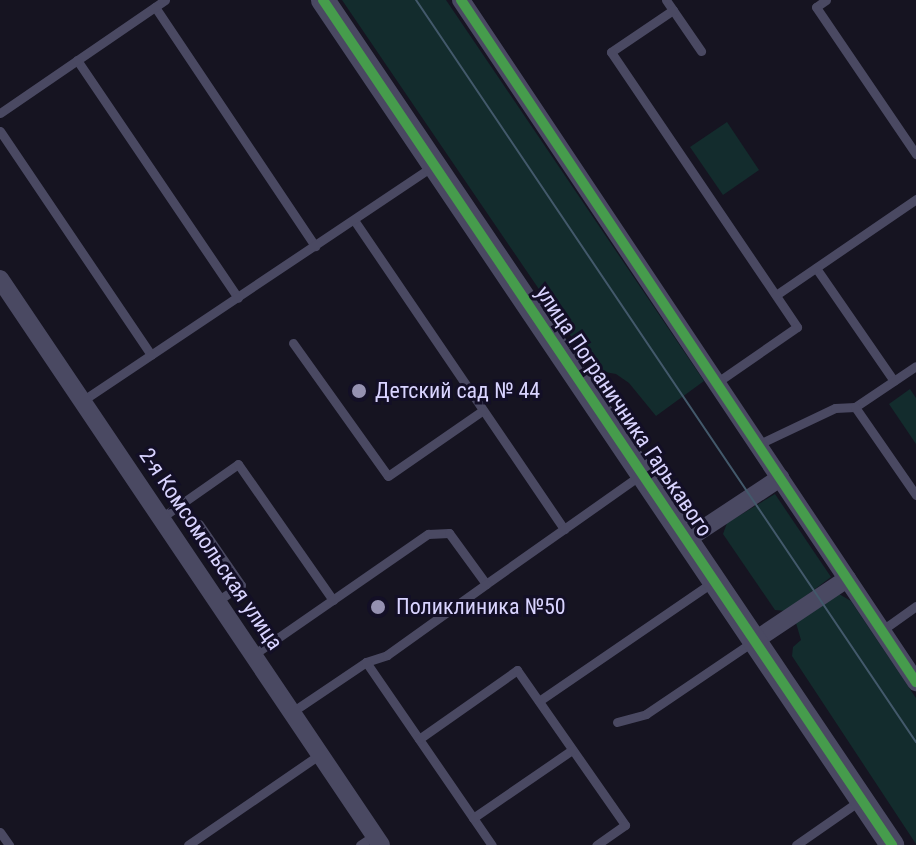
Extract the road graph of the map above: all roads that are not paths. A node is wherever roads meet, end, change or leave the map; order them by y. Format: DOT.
graph roads {
  1 [pos="165,0"];
  2 [pos="323,0"];
  3 [pos="461,0"];
  4 [pos="666,0"];
  5 [pos="826,0"];
  6 [pos="155,7"];
  7 [pos="673,10"];
  8 [pos="701,51"];
  9 [pos="77,60"];
  10 [pos="0,113"];
  11 [pos="0,131"];
  12 [pos="916,154"];
  13 [pos="434,165"];
  14 [pos="916,199"];
  15 [pos="354,220"];
  16 [pos="315,246"];
  17 [pos="816,268"];
  18 [pos="0,279"];
  19 [pos="776,295"];
  20 [pos="238,298"];
  21 [pos="293,343"];
  22 [pos="151,355"];
  23 [pos="916,366"];
  24 [pos="894,381"];
  25 [pos="716,383"];
  26 [pos="82,401"];
  27 [pos="855,407"];
  28 [pos="482,411"];
  29 [pos="757,445"];
  30 [pos="642,474"];
  31 [pos="780,478"];
  32 [pos="916,495"];
  33 [pos="161,518"];
  34 [pos="199,524"];
  35 [pos="564,529"];
  36 [pos="686,540"];
  37 [pos="847,579"];
  38 [pos="714,581"];
  39 [pos="486,584"];
  40 [pos="333,600"];
  41 [pos="217,601"];
  42 [pos="916,606"];
  43 [pos="881,631"];
  44 [pos="754,641"];
  45 [pos="253,655"];
  46 [pos="366,662"];
  47 [pos="916,682"];
  48 [pos="539,701"];
  49 [pos="292,712"];
  50 [pos="617,722"];
  51 [pos="419,739"];
  52 [pos="572,750"];
  53 [pos="319,755"];
  54 [pos="861,799"];
  55 [pos="473,818"];
  56 [pos="0,832"];
  57 [pos="372,842"];
  58 [pos="9,845"];
  59 [pos="188,845"];
  60 [pos="492,845"];
  61 [pos="596,845"];
  62 [pos="796,845"];
  63 [pos="892,845"];
  1 -- 6 [label="lane"];
  2 -- 13 [label="street, улица Пограничника Гарькавого"];
  3 -- 25 [label="street"];
  4 -- 7 [label="lane"];
  5 -- 12 [label="lane"];
  6 -- 9 [label="lane"];
  6 -- 16 [label="lane"];
  7 -- 8 [label="lane"];
  7 -- 19 [label="lane"];
  9 -- 10 [label="lane"];
  9 -- 20 [label="lane"];
  11 -- 22 [label="lane"];
  13 -- 15 [label="lane"];
  13 -- 30 [label="street, улица Пограничника Гарькавого"];
  14 -- 17 [label="lane"];
  15 -- 16 [label="lane"];
  15 -- 28 [label="lane"];
  16 -- 20 [label="lane"];
  17 -- 19 [label="lane"];
  17 -- 24 [label="lane"];
  18 -- 26 [label="street, 2-я Комсомольская улица"];
  19 -- 25 [label="lane"];
  20 -- 22 [label="lane"];
  21 -- 28 [label="lane"];
  22 -- 26 [label="lane"];
  23 -- 24 [label="lane"];
  24 -- 27 [label="lane"];
  25 -- 29 [label="street"];
  26 -- 33 [label="street, 2-я Комсомольская улица"];
  27 -- 29 [label="lane"];
  27 -- 32 [label="lane"];
  28 -- 35 [label="lane"];
  29 -- 31 [label="street"];
  30 -- 35 [label="lane"];
  30 -- 36 [label="street, улица Пограничника Гарькавого"];
  31 -- 36 [label="street"];
  31 -- 37 [label="street"];
  33 -- 40 [label="lane"];
  33 -- 41 [label="street, 2-я Комсомольская улица"];
  34 -- 41 [label="lane"];
  35 -- 39 [label="lane"];
  36 -- 38 [label="street, улица Пограничника Гарькавого"];
  37 -- 43 [label="street"];
  37 -- 44 [label="street"];
  38 -- 44 [label="street, улица Пограничника Гарькавого"];
  38 -- 48 [label="lane"];
  39 -- 40 [label="lane"];
  39 -- 46 [label="lane"];
  40 -- 45 [label="lane"];
  41 -- 45 [label="street, 2-я Комсомольская улица"];
  42 -- 43 [label="lane"];
  43 -- 47 [label="street"];
  44 -- 50 [label="lane"];
  44 -- 54 [label="street, улица Пограничника Гарькавого"];
  45 -- 49 [label="street, 2-я Комсомольская улица"];
  46 -- 49 [label="lane"];
  46 -- 51 [label="lane"];
  48 -- 51 [label="lane"];
  48 -- 52 [label="lane"];
  49 -- 53 [label="street, 2-я Комсомольская улица"];
  51 -- 55 [label="lane"];
  52 -- 55 [label="lane"];
  52 -- 61 [label="lane"];
  53 -- 57 [label="street, 2-я Комсомольская улица"];
  53 -- 59 [label="lane"];
  54 -- 62 [label="lane"];
  54 -- 63 [label="street, улица Пограничника Гарькавого"];
  55 -- 60 [label="lane"];
  56 -- 58 [label="lane"];
}
